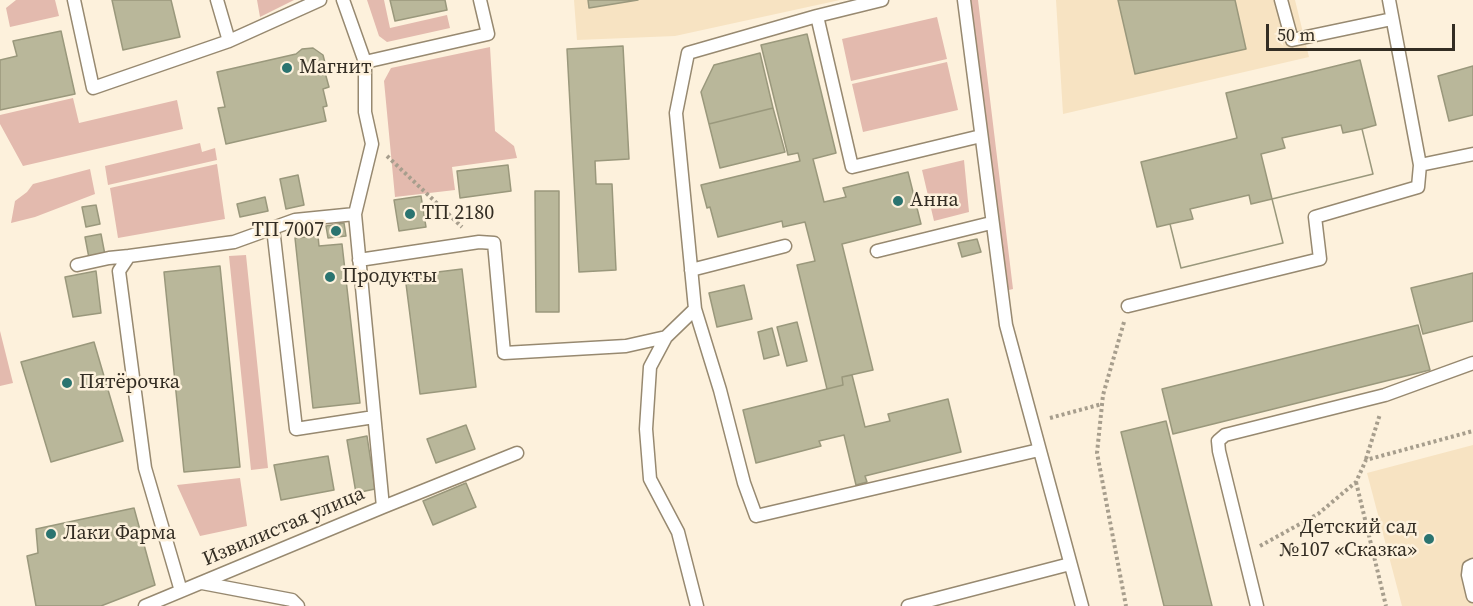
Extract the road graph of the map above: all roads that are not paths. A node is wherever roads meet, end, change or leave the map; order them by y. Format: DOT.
graph roads {
  1 [pos="74,0"];
  2 [pos="217,0"];
  3 [pos="320,0"];
  4 [pos="343,0"];
  5 [pos="480,0"];
  6 [pos="882,0"];
  7 [pos="964,0"];
  8 [pos="1281,0"];
  9 [pos="1389,0"];
  10 [pos="817,16"];
  11 [pos="1392,18"];
  12 [pos="229,41"];
  13 [pos="365,62"];
  14 [pos="981,136"];
  15 [pos="1473,154"];
  16 [pos="1420,165"];
  17 [pos="355,214"];
  18 [pos="991,223"];
  19 [pos="273,228"];
  20 [pos="785,246"];
  21 [pos="877,251"];
  22 [pos="129,256"];
  23 [pos="359,260"];
  24 [pos="77,265"];
  25 [pos="691,270"];
  26 [pos="1128,306"];
  27 [pos="695,309"];
  28 [pos="666,337"];
  29 [pos="1473,363"];
  30 [pos="374,417"];
  31 [pos="1039,450"];
  32 [pos="517,453"];
  33 [pos="383,507"];
  34 [pos="1070,564"];
  35 [pos="1473,565"];
  36 [pos="201,583"];
  37 [pos="182,591"];
  38 [pos="1473,596"];
  39 [pos="145,606"];
  40 [pos="298,606"];
  41 [pos="697,606"];
  42 [pos="908,606"];
  43 [pos="1082,606"];
  44 [pos="1257,606"];
  1 -- 12 [label="lane"];
  2 -- 12 [label="lane"];
  3 -- 12 [label="lane"];
  4 -- 13 [label="lane"];
  5 -- 13 [label="lane"];
  6 -- 10 [label="lane"];
  7 -- 14 [label="lane"];
  8 -- 11 [label="lane"];
  9 -- 11 [label="lane"];
  10 -- 14 [label="lane"];
  10 -- 25 [label="lane"];
  11 -- 16 [label="lane"];
  13 -- 17 [label="lane"];
  14 -- 18 [label="lane"];
  15 -- 16 [label="lane"];
  16 -- 26 [label="lane"];
  17 -- 19 [label="lane"];
  17 -- 23 [label="lane"];
  18 -- 21 [label="lane"];
  18 -- 31 [label="lane"];
  19 -- 22 [label="lane"];
  19 -- 30 [label="lane"];
  20 -- 25 [label="lane"];
  22 -- 24 [label="lane"];
  22 -- 37 [label="lane"];
  23 -- 28 [label="lane"];
  23 -- 30 [label="lane"];
  25 -- 27 [label="lane"];
  27 -- 28 [label="lane"];
  27 -- 31 [label="lane"];
  28 -- 41 [label="lane"];
  29 -- 44 [label="lane"];
  30 -- 33 [label="lane"];
  31 -- 34 [label="lane"];
  32 -- 33 [label="lane, Извилистая улица"];
  33 -- 36 [label="lane, Извилистая улица"];
  34 -- 42 [label="lane"];
  34 -- 43 [label="lane"];
  35 -- 38 [label="lane"];
  36 -- 37 [label="lane, Извилистая улица"];
  36 -- 40 [label="lane, Извилистая улица"];
  37 -- 39 [label="lane, Извилистая улица"];
}
